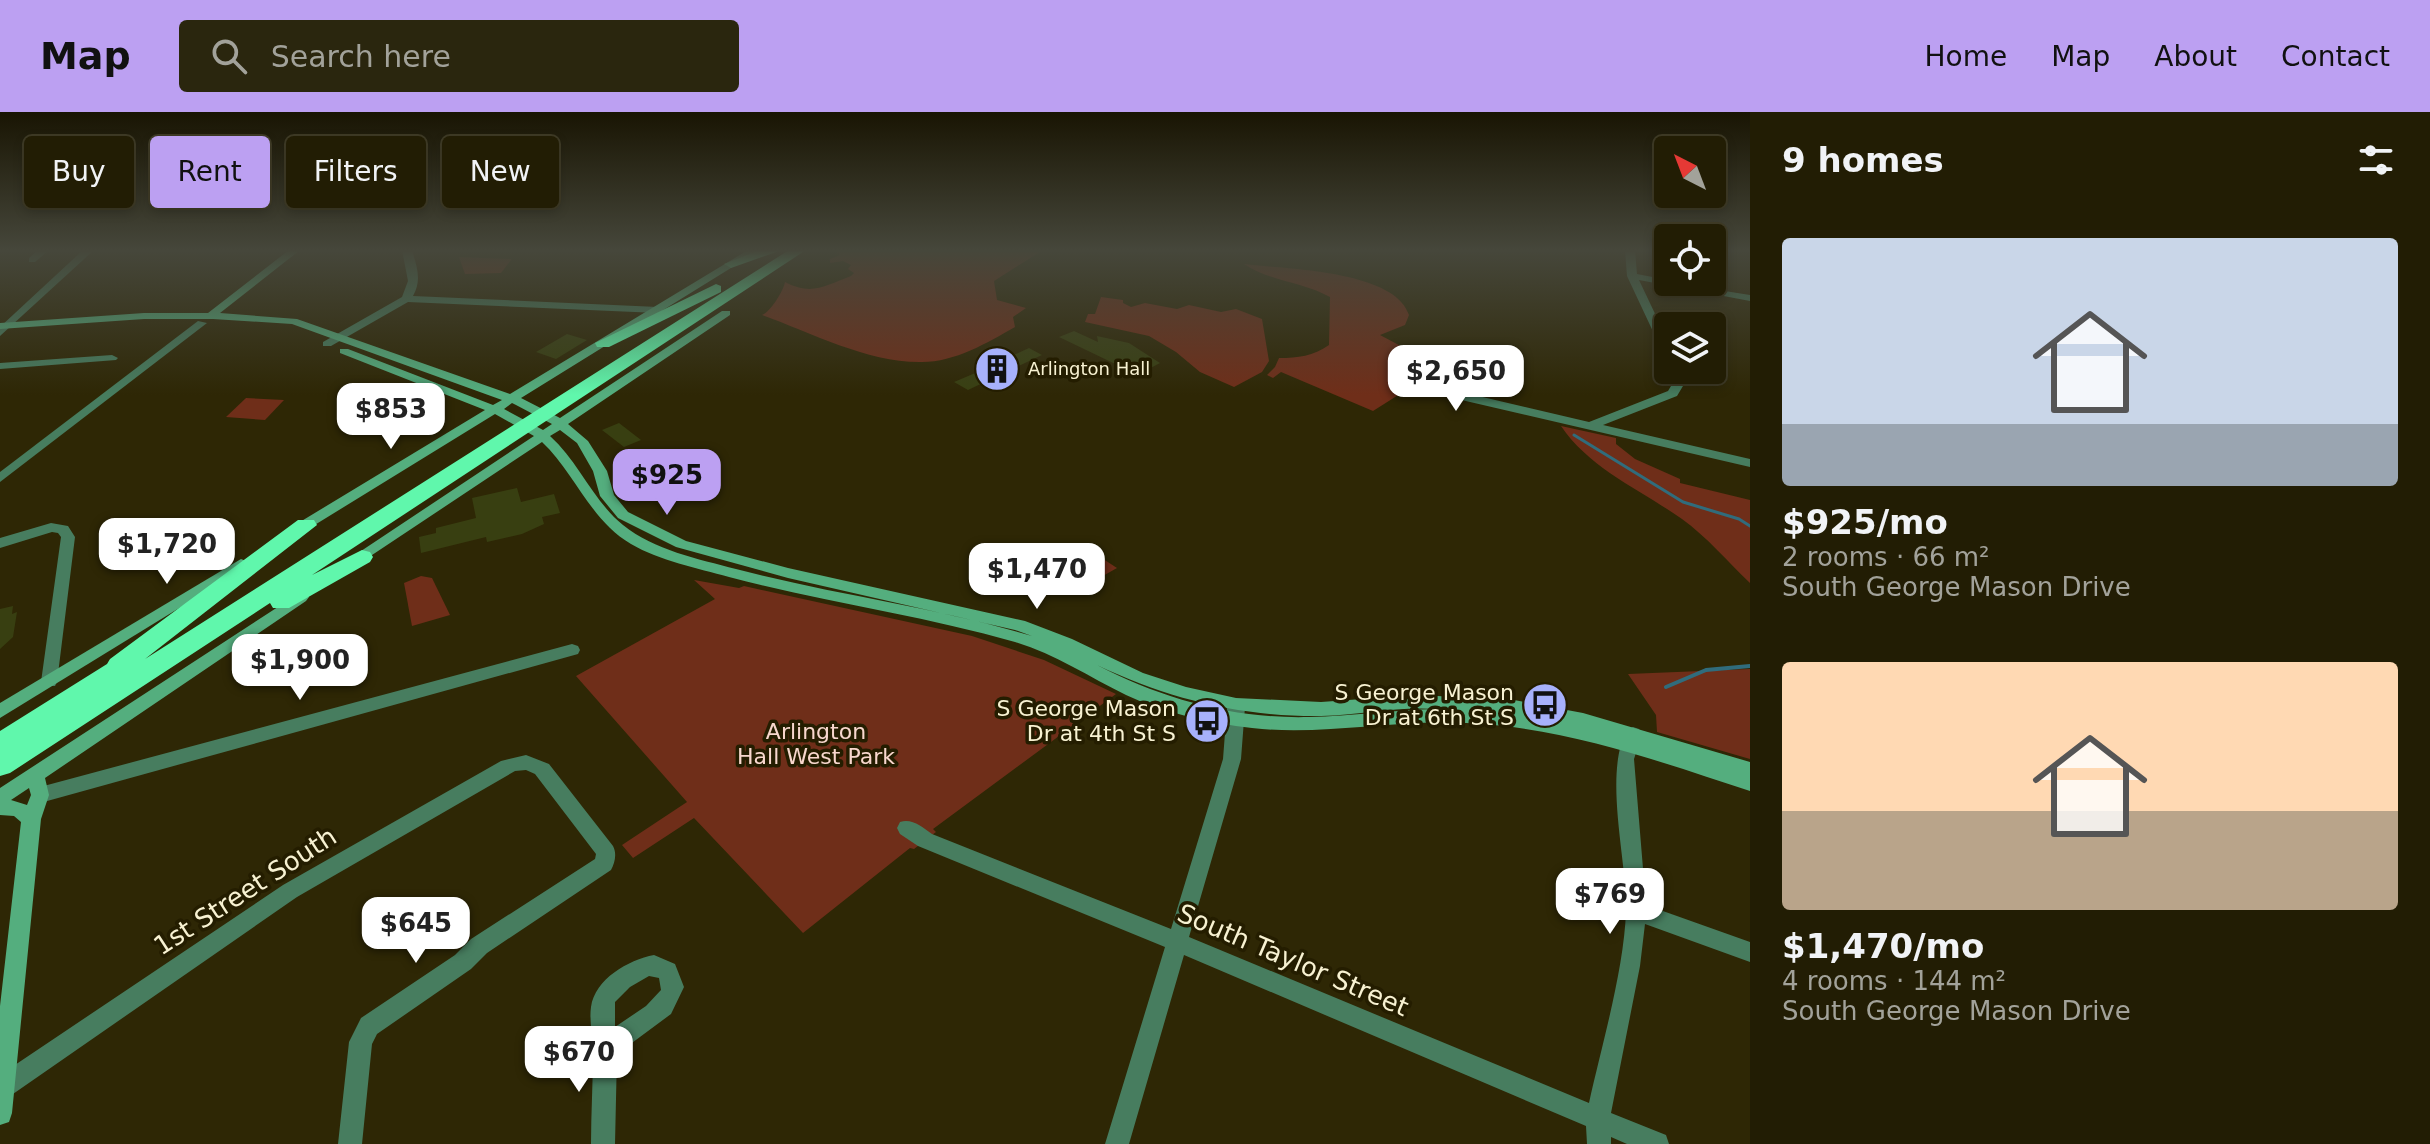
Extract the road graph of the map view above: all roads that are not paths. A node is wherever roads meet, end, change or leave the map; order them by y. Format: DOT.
graph roads {
  1 [pos="37,298"];
  2 [pos="234,298"];
  3 [pos="681,298"];
  4 [pos="685,298"];
  5 [pos="692,298"];
  6 [pos="716,298"];
  7 [pos="744,298"];
  8 [pos="1642,298"];
  9 [pos="406,299"];
  10 [pos="658,310"];
  11 [pos="726,313"];
  12 [pos="206,320"];
  13 [pos="1654,323"];
  14 [pos="2,330"];
  15 [pos="340,337"];
  16 [pos="603,343"];
  17 [pos="327,344"];
  18 [pos="112,358"];
  19 [pos="0,366"];
  20 [pos="1677,384"];
  21 [pos="1440,391"];
  22 [pos="516,401"];
  23 [pos="500,412"];
  24 [pos="558,422"];
  25 [pos="1590,426"];
  26 [pos="540,434"];
  27 [pos="1750,463"];
  28 [pos="0,478"];
  29 [pos="306,525"];
  30 [pos="0,543"];
  31 [pos="362,557"];
  32 [pos="572,650"];
  33 [pos="49,682"];
  34 [pos="89,687"];
  35 [pos="0,711"];
  36 [pos="1236,712"];
  37 [pos="1631,740"];
  38 [pos="0,744"];
  39 [pos="0,767"];
  40 [pos="1750,769"];
  41 [pos="35,774"];
  42 [pos="1750,783"];
  43 [pos="40,795"];
  44 [pos="0,798"];
  45 [pos="0,807"];
  46 [pos="31,819"];
  47 [pos="907,828"];
  48 [pos="1636,911"];
  49 [pos="1178,942"];
  50 [pos="1750,952"];
  51 [pos="605,1049"];
  52 [pos="5,1086"];
  53 [pos="0,1113"];
  54 [pos="1598,1119"];
  55 [pos="350,1144"];
  56 [pos="603,1144"];
  57 [pos="1117,1144"];
  58 [pos="1599,1144"];
  59 [pos="1657,1144"];
  1 -- 14 [label="street"];
  2 -- 12 [label="main road"];
  3 -- 10 [label="main road"];
  4 -- 16 [label="highway"];
  5 -- 34 [label="highway"];
  6 -- 39 [label="highway"];
  7 -- 11 [label="highway"];
  8 -- 13 [label="street"];
  9 -- 10 [label="street"];
  9 -- 15 [label="street"];
  10 -- 16 [label="main road"];
  11 -- 24 [label="main road"];
  12 -- 14 [label="main road"];
  12 -- 15 [label="main road"];
  12 -- 17 [label="main road"];
  12 -- 28 [label="street"];
  15 -- 17 [label="street"];
  15 -- 22 [label="main road"];
  16 -- 22 [label="main road"];
  17 -- 23 [label="main road"];
  18 -- 19 [label="street"];
  20 -- 25 [label="street"];
  21 -- 25 [label="street"];
  22 -- 23 [label="main road"];
  22 -- 24 [label="main road"];
  23 -- 26 [label="main road"];
  23 -- 29 [label="main road"];
  24 -- 26 [label="main road"];
  24 -- 36 [label="main road"];
  25 -- 27 [label="street"];
  26 -- 31 [label="main road"];
  26 -- 36 [label="main road"];
  29 -- 33 [label="main road"];
  29 -- 34 [label="highway"];
  30 -- 33 [label="street"];
  31 -- 39 [label="highway"];
  31 -- 41 [label="main road"];
  32 -- 43 [label="street"];
  33 -- 35 [label="main road"];
  34 -- 38 [label="highway"];
  36 -- 37 [label="main road"];
  36 -- 49 [label="street"];
  37 -- 40 [label="main road"];
  37 -- 42 [label="main road"];
  37 -- 48 [label="street"];
  41 -- 43 [label="main road"];
  41 -- 44 [label="main road"];
  43 -- 46 [label="main road"];
  45 -- 46 [label="main road"];
  46 -- 52 [label="main road"];
  47 -- 49 [label="street, South Taylor Street"];
  48 -- 50 [label="street"];
  48 -- 54 [label="street"];
  49 -- 54 [label="street, South Taylor Street"];
  49 -- 57 [label="street"];
  51 -- 56 [label="street"];
  52 -- 53 [label="main road"];
  52 -- 55 [label="street, 1st Street South"];
  54 -- 58 [label="street"];
  54 -- 59 [label="street, South Taylor Street"];
}
